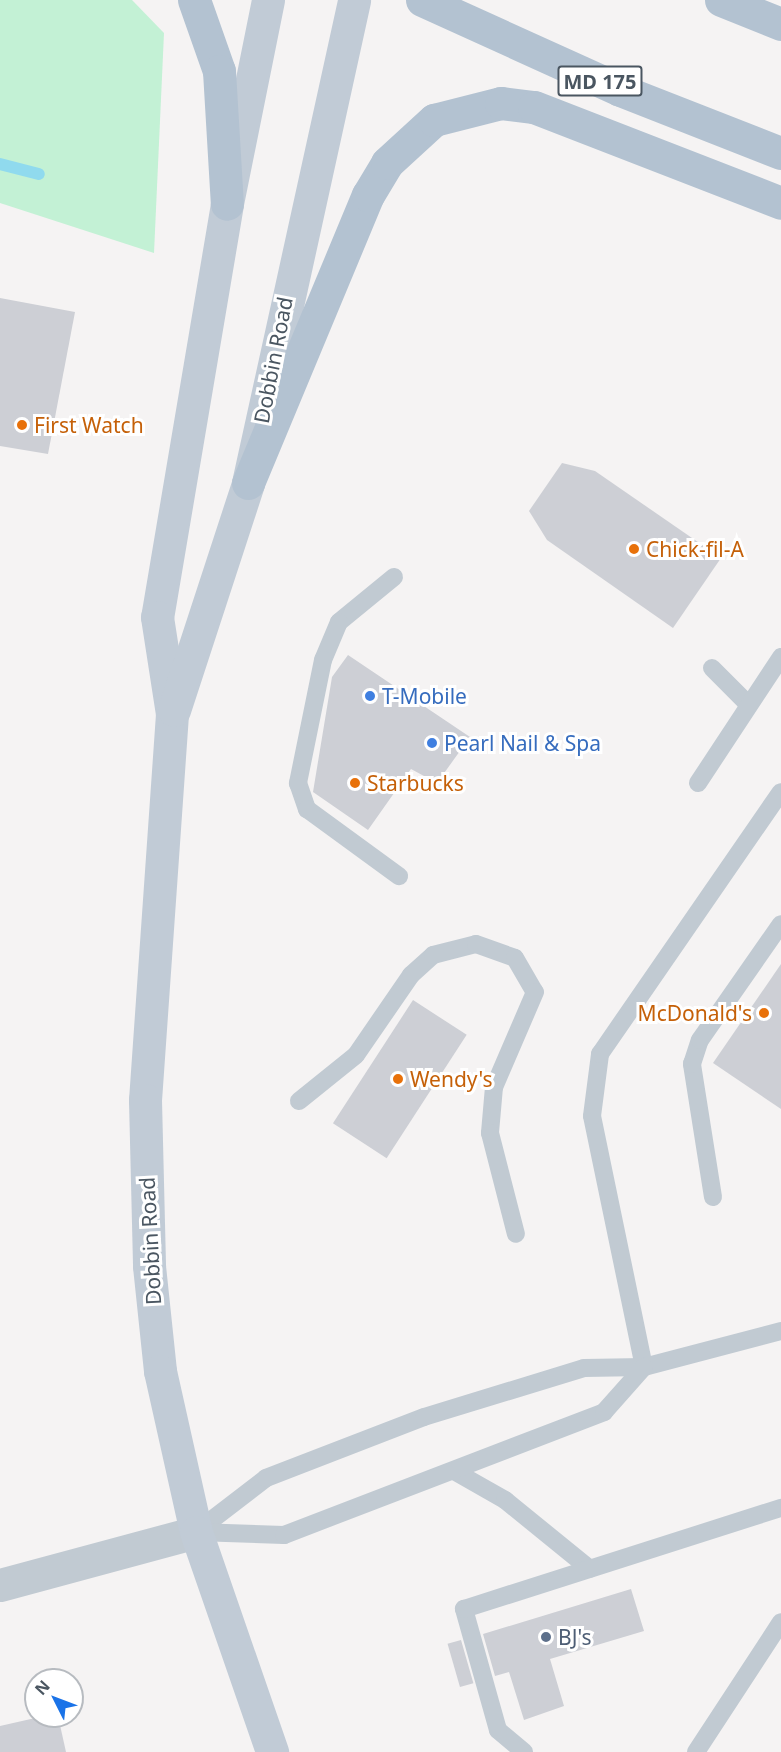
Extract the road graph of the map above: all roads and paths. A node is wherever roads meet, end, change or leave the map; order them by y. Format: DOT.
graph roads {
  1 [pos="194,0"];
  2 [pos="268,0"];
  3 [pos="354,0"];
  4 [pos="422,0"];
  5 [pos="721,0"];
  6 [pos="781,24"];
  7 [pos="781,153"];
  8 [pos="781,203"];
  9 [pos="227,204"];
  10 [pos="248,483"];
  11 [pos="394,577"];
  12 [pos="781,657"];
  13 [pos="712,668"];
  14 [pos="749,705"];
  15 [pos="172,714"];
  16 [pos="698,783"];
  17 [pos="781,792"];
  18 [pos="399,876"];
  19 [pos="781,924"];
  20 [pos="299,1101"];
  21 [pos="713,1197"];
  22 [pos="516,1234"];
  23 [pos="781,1331"];
  24 [pos="644,1366"];
  25 [pos="454,1471"];
  26 [pos="781,1508"];
  27 [pos="196,1532"];
  28 [pos="590,1569"];
  29 [pos="0,1585"];
  30 [pos="781,1622"];
  31 [pos="272,1752"];
  32 [pos="524,1752"];
  33 [pos="696,1752"];
  1 -- 9 [label="main road"];
  2 -- 9 [label="street, Dobbin Road"];
  3 -- 10 [label="street, Dobbin Road"];
  4 -- 7 [label="main road, MD 175"];
  5 -- 6 [label="main road"];
  8 -- 10 [label="main road"];
  9 -- 15 [label="street, Dobbin Road"];
  10 -- 15 [label="street, Dobbin Road"];
  11 -- 18 [label="lane"];
  12 -- 14 [label="lane"];
  13 -- 14 [label="lane"];
  14 -- 16 [label="lane"];
  15 -- 27 [label="street, Dobbin Road"];
  17 -- 24 [label="lane"];
  19 -- 21 [label="lane"];
  20 -- 22 [label="lane"];
  23 -- 24 [label="lane"];
  24 -- 25 [label="lane"];
  24 -- 27 [label="lane"];
  25 -- 27 [label="lane"];
  25 -- 28 [label="lane"];
  26 -- 28 [label="lane"];
  27 -- 29 [label="street"];
  27 -- 31 [label="street, Dobbin Road"];
  28 -- 32 [label="lane"];
  30 -- 33 [label="lane"];
}
